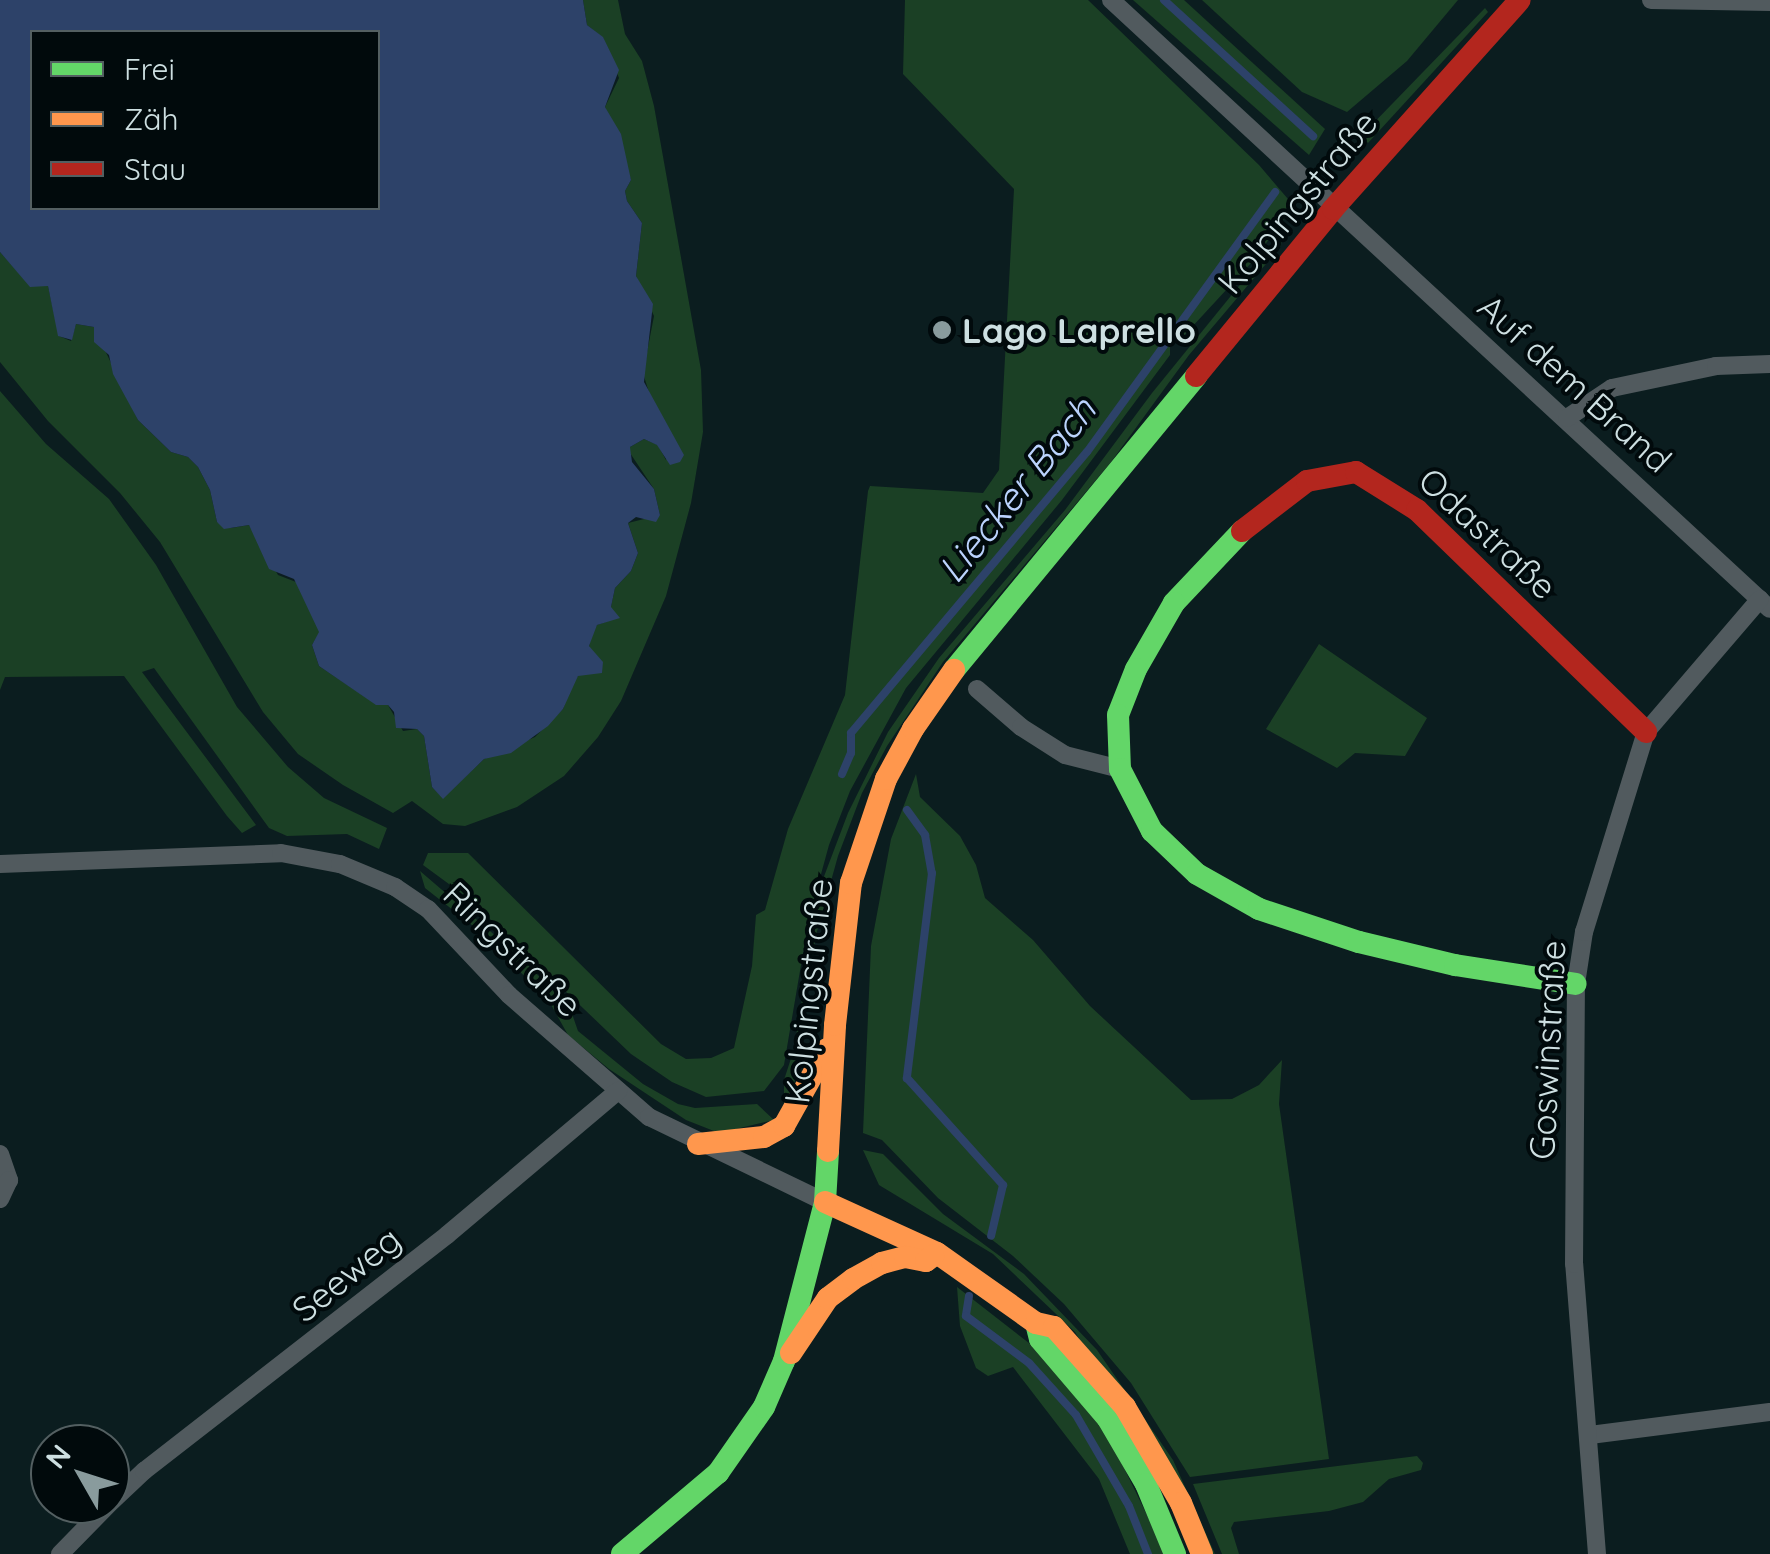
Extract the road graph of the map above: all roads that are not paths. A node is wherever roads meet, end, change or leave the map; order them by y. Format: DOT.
graph roads {
  1 [pos="1112,0"];
  2 [pos="1520,0"];
  3 [pos="1651,0"];
  4 [pos="1770,2"];
  5 [pos="1333,209"];
  6 [pos="1770,364"];
  7 [pos="1567,418"];
  8 [pos="1765,604"];
  9 [pos="977,690"];
  10 [pos="1646,732"];
  11 [pos="1120,769"];
  12 [pos="0,864"];
  13 [pos="1576,984"];
  14 [pos="835,1025"];
  15 [pos="618,1092"];
  16 [pos="698,1144"];
  17 [pos="0,1154"];
  18 [pos="0,1199"];
  19 [pos="825,1202"];
  20 [pos="937,1253"];
  21 [pos="1036,1323"];
  22 [pos="784,1360"];
  23 [pos="1770,1412"];
  24 [pos="1590,1435"];
  25 [pos="130,1486"];
  26 [pos="89,1524"];
  27 [pos="60,1554"];
  28 [pos="622,1554"];
  29 [pos="1175,1554"];
  30 [pos="1202,1554"];
  31 [pos="1598,1554"];
  1 -- 5 [label="street, Auf dem Brand"];
  2 -- 5 [label="main road, Kolpingstraße"];
  3 -- 4 [label="street"];
  5 -- 7 [label="street, Auf dem Brand"];
  5 -- 14 [label="main road, Kolpingstraße"];
  6 -- 7 [label="street"];
  7 -- 8 [label="street, Auf dem Brand"];
  8 -- 10 [label="street, Goswinstraße"];
  9 -- 11 [label="street"];
  10 -- 11 [label="main road, Odastraße"];
  10 -- 13 [label="street, Goswinstraße"];
  11 -- 13 [label="main road, Odastraße"];
  12 -- 15 [label="street, Ringstraße"];
  13 -- 24 [label="street, Goswinstraße"];
  14 -- 16 [label="main road"];
  14 -- 19 [label="main road, Kolpingstraße"];
  15 -- 16 [label="street, Ringstraße"];
  15 -- 25 [label="street, Seeweg"];
  16 -- 19 [label="street, Ringstraße"];
  17 -- 18 [label="street"];
  19 -- 20 [label="main road"];
  19 -- 22 [label="main road, Kolpingstraße"];
  20 -- 21 [label="main road"];
  20 -- 22 [label="main road"];
  21 -- 29 [label="main road"];
  21 -- 30 [label="main road"];
  22 -- 28 [label="main road"];
  23 -- 24 [label="street"];
  24 -- 31 [label="street, Goswinstraße"];
  26 -- 27 [label="street, Seeweg"];
}
